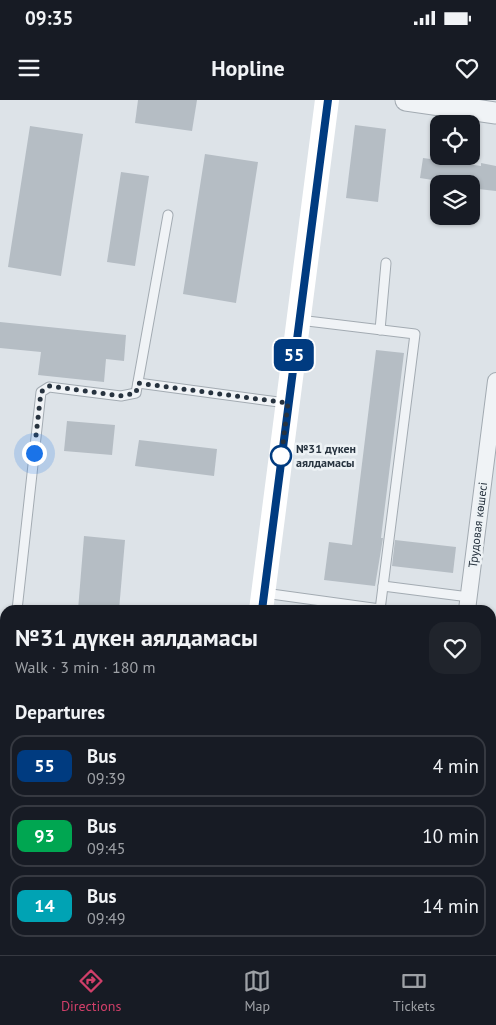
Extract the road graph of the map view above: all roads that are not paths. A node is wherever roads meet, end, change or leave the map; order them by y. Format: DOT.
graph roads {
  1 [pos="328,100"];
  2 [pos="406,100"];
  3 [pos="496,113"];
  4 [pos="168,215"];
  5 [pos="386,262"];
  6 [pos="299,320"];
  7 [pos="380,330"];
  8 [pos="496,381"];
  9 [pos="138,383"];
  10 [pos="288,403"];
  11 [pos="493,434"];
  12 [pos="383,586"];
  13 [pos="263,602"];
  14 [pos="468,603"];
  15 [pos="18,605"];
  16 [pos="307,605"];
  17 [pos="381,605"];
  1 -- 6 [label="main road"];
  2 -- 3 [label="street"];
  4 -- 9 [label="lane"];
  5 -- 7 [label="lane"];
  6 -- 7 [label="lane"];
  6 -- 10 [label="main road"];
  7 -- 12 [label="lane"];
  8 -- 11 [label="street, Трудовая көшесі"];
  9 -- 10 [label="lane"];
  9 -- 15 [label="lane"];
  10 -- 13 [label="main road"];
  11 -- 14 [label="street, Трудовая көшесі"];
  12 -- 14 [label="lane"];
  12 -- 17 [label="lane"];
  13 -- 16 [label="lane"];
}
